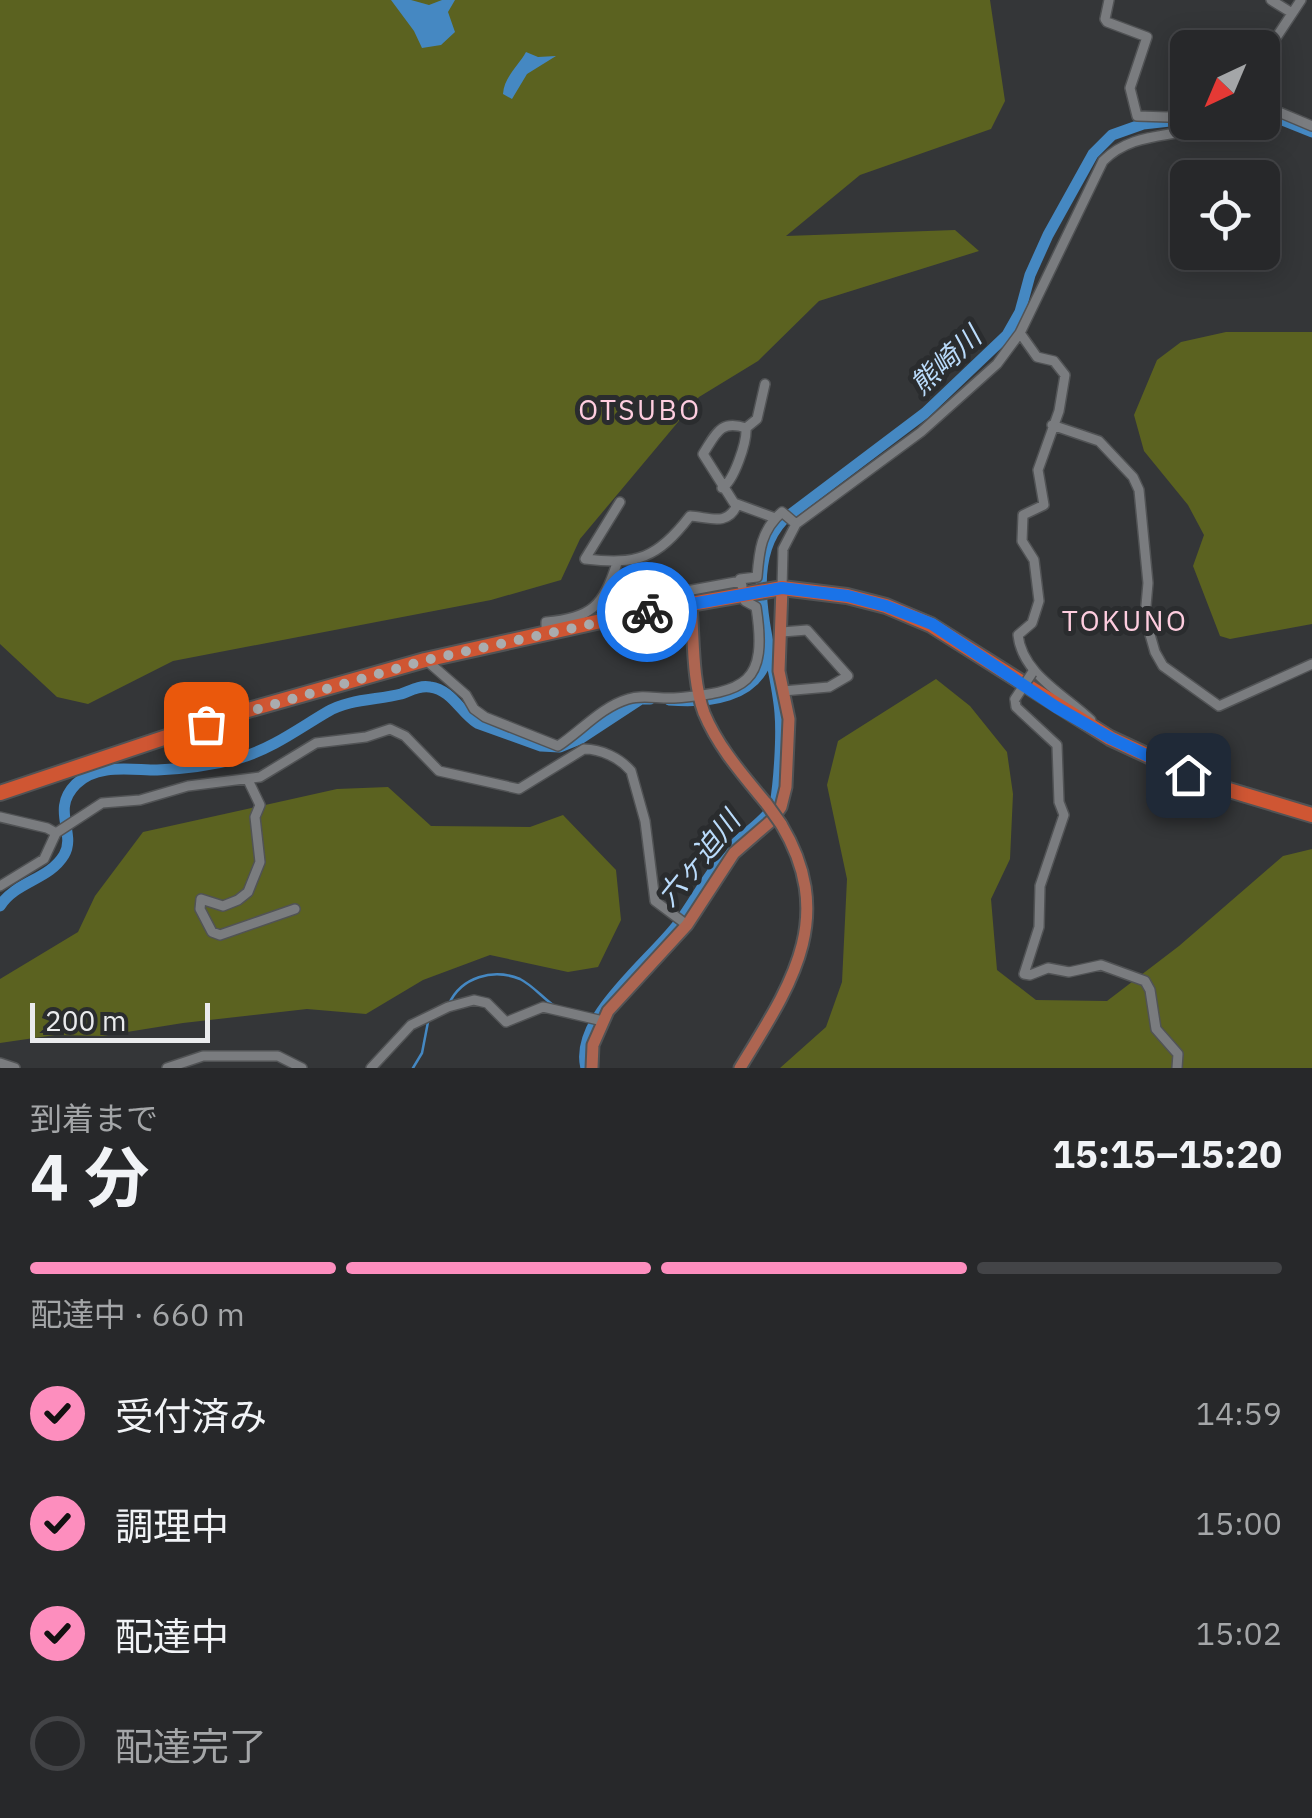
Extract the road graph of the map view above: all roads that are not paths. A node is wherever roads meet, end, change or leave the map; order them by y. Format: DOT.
graph roads {
  1 [pos="1109,0"];
  2 [pos="1271,0"];
  3 [pos="1301,0"];
  4 [pos="1292,13"];
  5 [pos="1280,31"];
  6 [pos="1280,113"];
  7 [pos="1170,115"];
  8 [pos="1312,126"];
  9 [pos="1170,130"];
  10 [pos="1020,333"];
  11 [pos="765,384"];
  12 [pos="1052,425"];
  13 [pos="746,428"];
  14 [pos="722,488"];
  15 [pos="620,502"];
  16 [pos="737,505"];
  17 [pos="779,516"];
  18 [pos="794,523"];
  19 [pos="617,563"];
  20 [pos="755,589"];
  21 [pos="654,596"];
  22 [pos="683,602"];
  23 [pos="782,632"];
  24 [pos="546,633"];
  25 [pos="426,660"];
  26 [pos="1312,664"];
  27 [pos="1034,672"];
  28 [pos="783,690"];
  29 [pos="701,700"];
  30 [pos="1090,726"];
  31 [pos="576,734"];
  32 [pos="580,750"];
  33 [pos="248,780"];
  34 [pos="0,794"];
  35 [pos="1312,815"];
  36 [pos="0,817"];
  37 [pos="56,833"];
  38 [pos="0,886"];
  39 [pos="294,909"];
  40 [pos="683,921"];
  41 [pos="599,1020"];
  42 [pos="0,1063"];
  43 [pos="15,1068"];
  44 [pos="167,1068"];
  45 [pos="302,1068"];
  46 [pos="371,1068"];
  47 [pos="592,1068"];
  48 [pos="740,1068"];
  49 [pos="1177,1068"];
  1 -- 7 [label="street"];
  2 -- 4 [label="street"];
  3 -- 4 [label="street"];
  4 -- 5 [label="street"];
  6 -- 8 [label="street"];
  9 -- 10 [label="street"];
  10 -- 12 [label="street"];
  10 -- 18 [label="street"];
  11 -- 13 [label="street"];
  12 -- 26 [label="street"];
  12 -- 27 [label="street"];
  13 -- 14 [label="street"];
  13 -- 14 [label="street"];
  14 -- 16 [label="street"];
  15 -- 19 [label="street"];
  16 -- 17 [label="street"];
  16 -- 19 [label="street"];
  17 -- 18 [label="street"];
  17 -- 20 [label="street"];
  18 -- 20 [label="street"];
  19 -- 24 [label="street"];
  20 -- 22 [label="highway"];
  20 -- 23 [label="main road"];
  20 -- 29 [label="street"];
  20 -- 30 [label="highway"];
  21 -- 22 [label="street"];
  22 -- 24 [label="highway"];
  22 -- 29 [label="main road"];
  23 -- 28 [label="main road"];
  23 -- 28 [label="street"];
  24 -- 25 [label="highway"];
  25 -- 31 [label="street"];
  25 -- 34 [label="highway"];
  27 -- 30 [label="street"];
  27 -- 49 [label="street, bridge"];
  28 -- 40 [label="main road"];
  29 -- 31 [label="street"];
  29 -- 48 [label="main road, bridge"];
  30 -- 35 [label="highway"];
  31 -- 32 [label="street"];
  32 -- 33 [label="street"];
  32 -- 40 [label="street"];
  33 -- 37 [label="street"];
  33 -- 39 [label="street"];
  36 -- 37 [label="street"];
  37 -- 38 [label="street"];
  40 -- 41 [label="main road"];
  41 -- 46 [label="street"];
  41 -- 47 [label="main road"];
  42 -- 43 [label="street"];
  44 -- 45 [label="street"];
}
